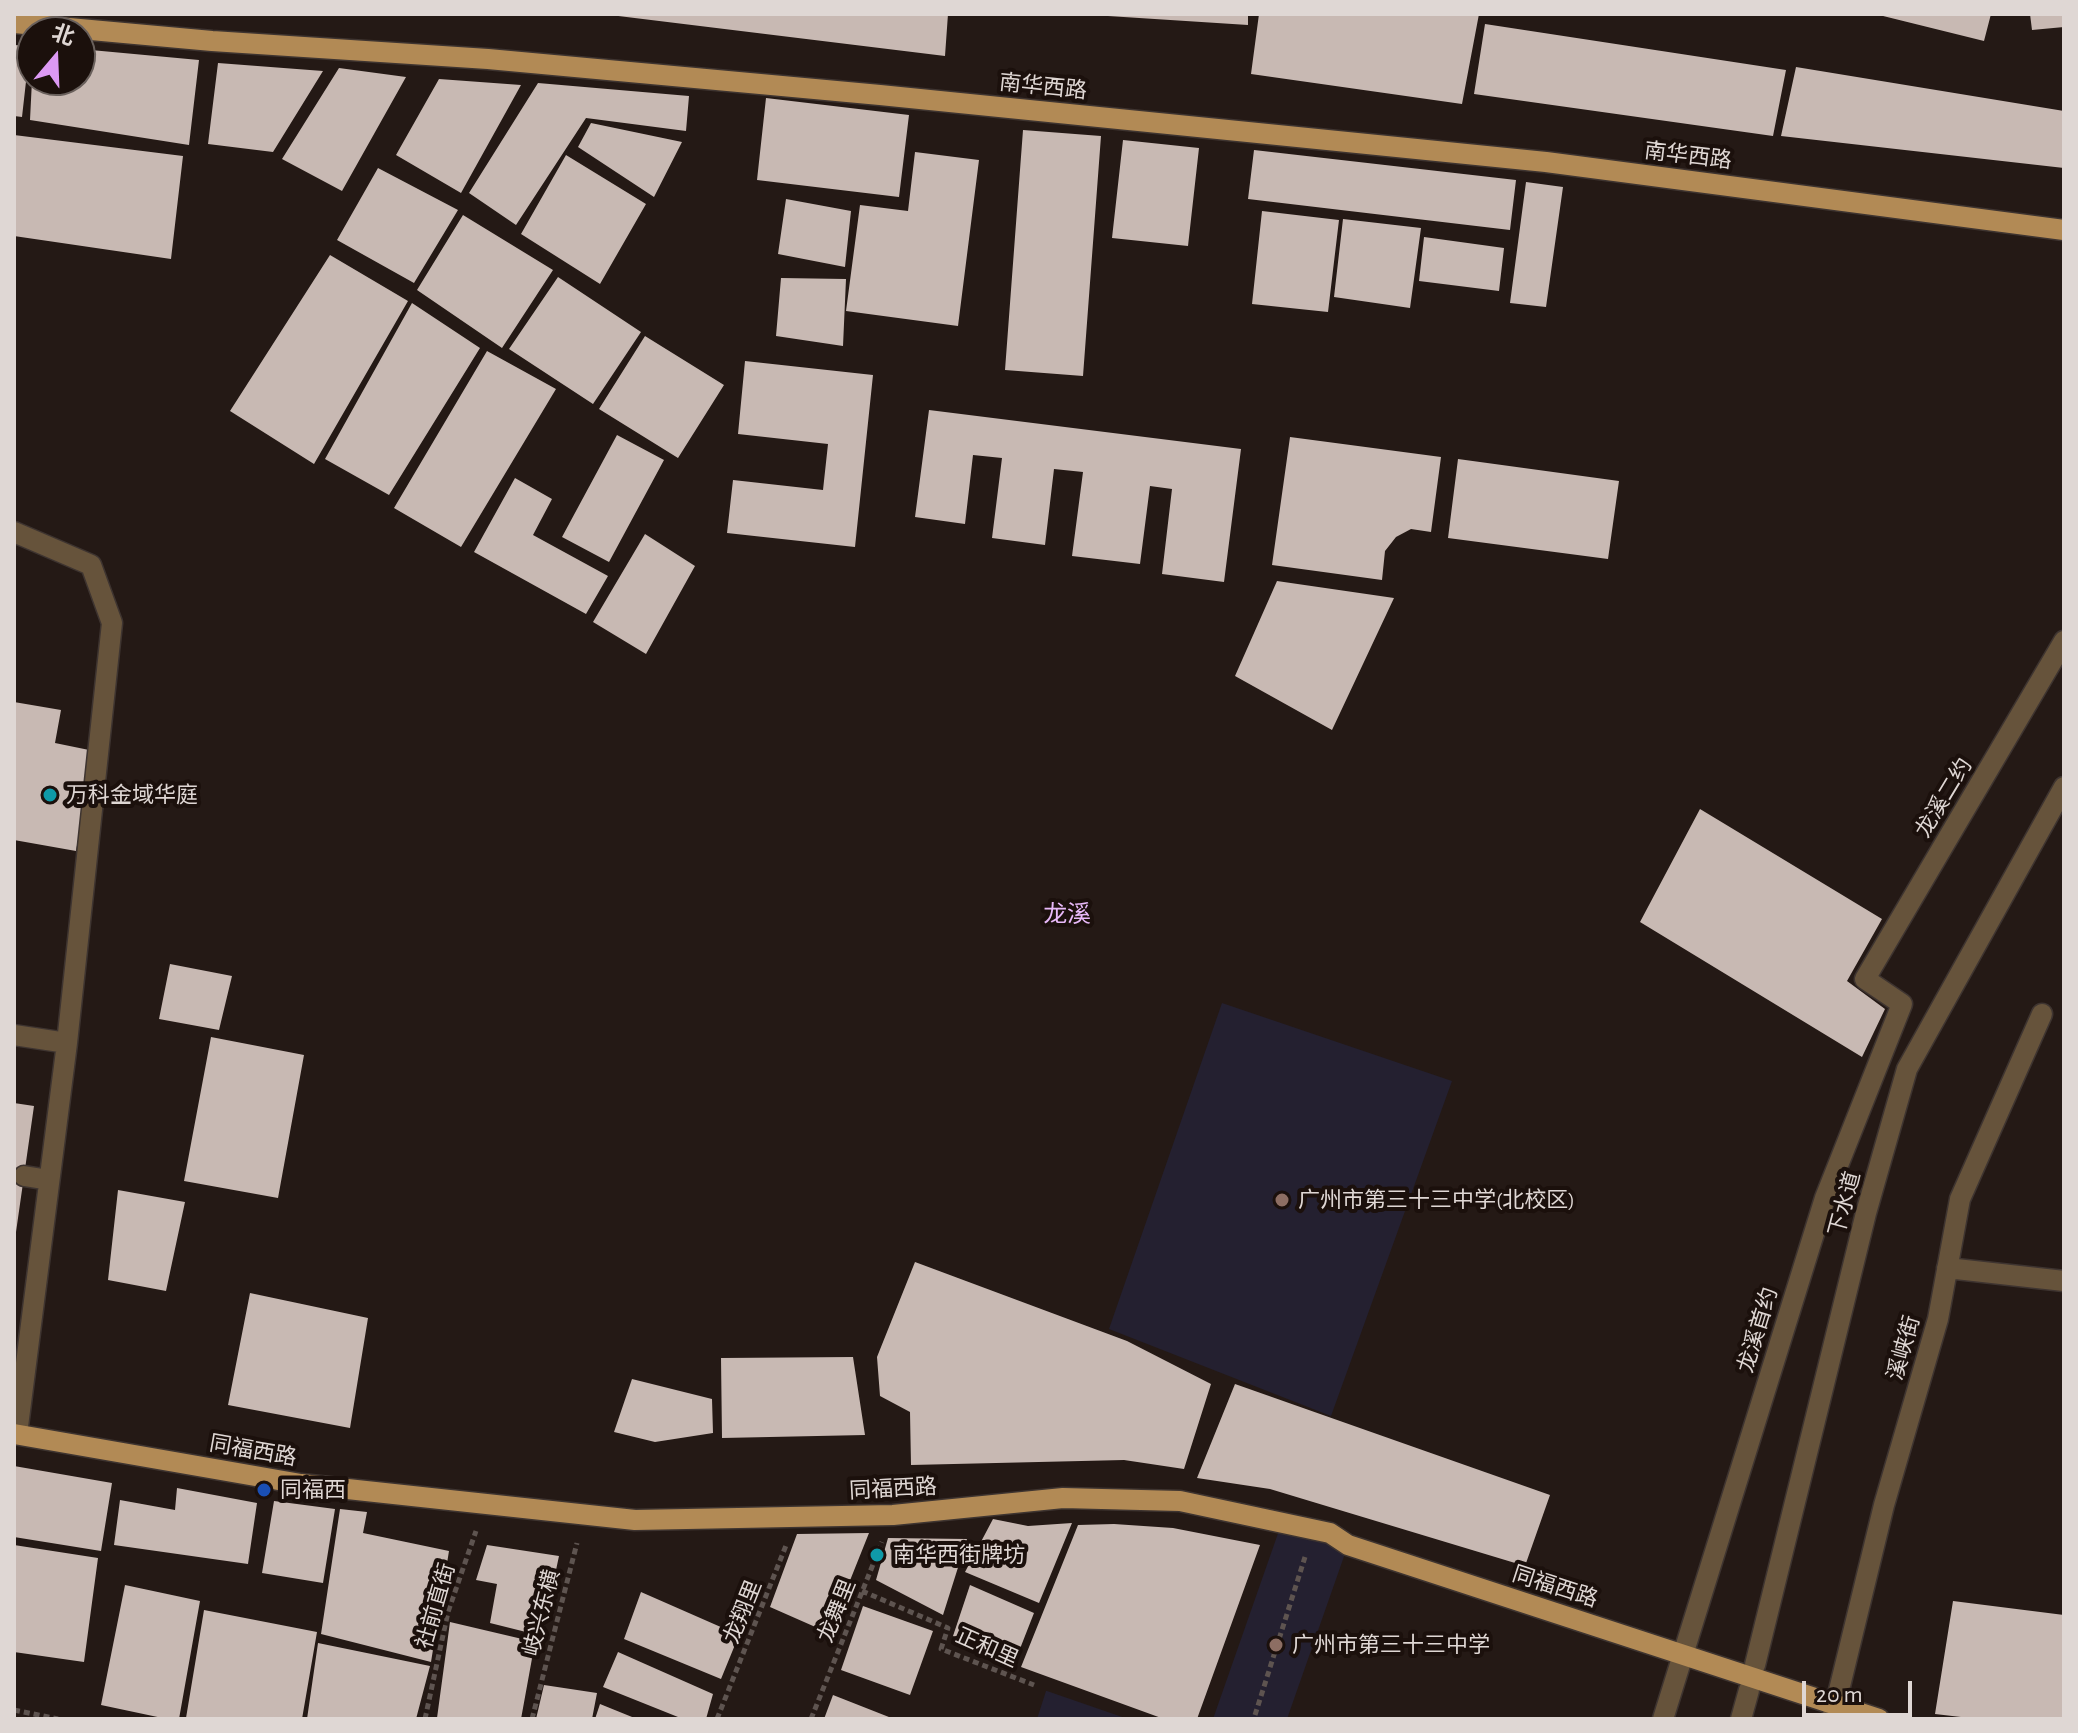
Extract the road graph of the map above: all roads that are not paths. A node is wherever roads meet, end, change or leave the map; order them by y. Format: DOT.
graph roads {
  1 [pos="14,23"];
  2 [pos="2064,230"];
  3 [pos="14,532"];
  4 [pos="2064,641"];
  5 [pos="2060,802"];
  6 [pos="1865,979"];
  7 [pos="2042,1014"];
  8 [pos="14,1035"];
  9 [pos="67,1043"];
  10 [pos="24,1176"];
  11 [pos="49,1180"];
  12 [pos="1947,1268"];
  13 [pos="2064,1281"];
  14 [pos="15,1434"];
  15 [pos="1682,1653"];
  16 [pos="1752,1677"];
  17 [pos="1834,1711"];
  18 [pos="1663,1719"];
  19 [pos="1741,1719"];
  20 [pos="1879,1719"];
  1 -- 2 [label="main road, 南华西路"];
  3 -- 9 [label="lane"];
  4 -- 6 [label="lane, 龙溪二约"];
  5 -- 16 [label="lane, 下水道"];
  6 -- 15 [label="lane, 龙溪首约"];
  7 -- 12 [label="lane, 溪峡街"];
  8 -- 9 [label="lane"];
  9 -- 11 [label="lane"];
  10 -- 11 [label="lane"];
  11 -- 14 [label="lane"];
  12 -- 13 [label="lane"];
  12 -- 17 [label="lane, 溪峡街"];
  14 -- 15 [label="main road, 同福西路"];
  15 -- 16 [label="main road, 同福西路"];
  15 -- 18 [label="lane, 龙溪首约"];
  16 -- 17 [label="main road, 同福西路"];
  16 -- 19 [label="lane, 下水道"];
  17 -- 20 [label="main road, 同福西路"];
}
